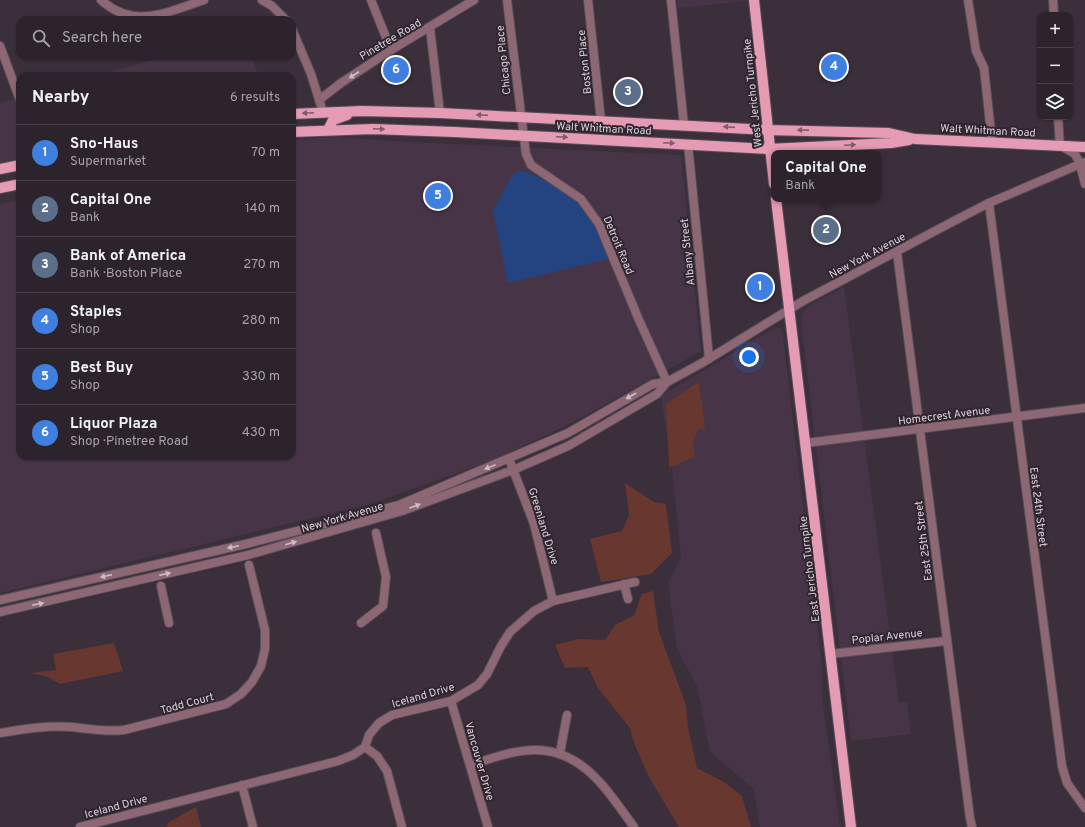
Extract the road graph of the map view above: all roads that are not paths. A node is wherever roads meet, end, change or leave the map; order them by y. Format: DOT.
graph roads {
  1 [pos="101,0"];
  2 [pos="204,0"];
  3 [pos="262,0"];
  4 [pos="371,0"];
  5 [pos="474,0"];
  6 [pos="507,0"];
  7 [pos="588,0"];
  8 [pos="671,0"];
  9 [pos="754,0"];
  10 [pos="968,0"];
  11 [pos="1053,0"];
  12 [pos="1054,12"];
  13 [pos="135,16"];
  14 [pos="147,16"];
  15 [pos="282,16"];
  16 [pos="430,28"];
  17 [pos="296,38"];
  18 [pos="0,46"];
  19 [pos="391,50"];
  20 [pos="16,89"];
  21 [pos="319,100"];
  22 [pos="323,112"];
  23 [pos="362,112"];
  24 [pos="440,113"];
  25 [pos="296,114"];
  26 [pos="521,117"];
  27 [pos="1058,120"];
  28 [pos="601,121"];
  29 [pos="684,125"];
  30 [pos="296,127"];
  31 [pos="325,130"];
  32 [pos="767,130"];
  33 [pos="296,132"];
  34 [pos="523,135"];
  35 [pos="915,139"];
  36 [pos="992,142"];
  37 [pos="688,144"];
  38 [pos="1085,144"];
  39 [pos="1060,146"];
  40 [pos="1085,148"];
  41 [pos="769,149"];
  42 [pos="771,163"];
  43 [pos="1083,163"];
  44 [pos="16,166"];
  45 [pos="0,169"];
  46 [pos="1085,184"];
  47 [pos="16,185"];
  48 [pos="0,188"];
  49 [pos="776,202"];
  50 [pos="989,203"];
  51 [pos="897,252"];
  52 [pos="790,309"];
  53 [pos="709,358"];
  54 [pos="667,382"];
  55 [pos="1085,408"];
  56 [pos="1017,417"];
  57 [pos="920,429"];
  58 [pos="806,443"];
  59 [pos="509,459"];
  60 [pos="513,470"];
  61 [pos="376,533"];
  62 [pos="249,565"];
  63 [pos="635,582"];
  64 [pos="624,584"];
  65 [pos="161,586"];
  66 [pos="628,599"];
  67 [pos="0,600"];
  68 [pos="553,601"];
  69 [pos="0,612"];
  70 [pos="169,623"];
  71 [pos="361,623"];
  72 [pos="946,641"];
  73 [pos="830,654"];
  74 [pos="451,701"];
  75 [pos="568,714"];
  76 [pos="0,733"];
  77 [pos="365,747"];
  78 [pos="560,753"];
  79 [pos="470,765"];
  80 [pos="242,785"];
  81 [pos="1085,808"];
  82 [pos="104,824"];
  83 [pos="80,827"];
  84 [pos="253,827"];
  85 [pos="402,827"];
  86 [pos="488,827"];
  87 [pos="634,827"];
  88 [pos="851,827"];
  89 [pos="972,827"];
  1 -- 13 [label="street"];
  2 -- 14 [label="street"];
  3 -- 15 [label="street"];
  4 -- 19 [label="street"];
  5 -- 16 [label="street, Pinetree Road"];
  6 -- 26 [label="street, Chicago Place"];
  7 -- 28 [label="street, Boston Place"];
  8 -- 29 [label="street"];
  9 -- 32 [label="main road, West Jericho Turnpike"];
  10 -- 36 [label="street"];
  11 -- 12 [label="street"];
  16 -- 19 [label="street, Pinetree Road"];
  16 -- 24 [label="street"];
  17 -- 21 [label="street"];
  18 -- 20 [label="street"];
  19 -- 21 [label="street, Pinetree Road, one-way"];
  21 -- 22 [label="street"];
  22 -- 23 [label="main road, Walt Whitman Road"];
  22 -- 25 [label="main road, Walt Whitman Road, one-way"];
  22 -- 30 [label="main road"];
  23 -- 24 [label="main road, Walt Whitman Road"];
  23 -- 31 [label="main road"];
  26 -- 24 [label="main road, Walt Whitman Road, one-way"];
  26 -- 28 [label="main road, Walt Whitman Road"];
  26 -- 34 [label="street, Detroit Road"];
  27 -- 39 [label="street"];
  28 -- 29 [label="main road, Walt Whitman Road"];
  32 -- 29 [label="main road, Walt Whitman Road, one-way"];
  31 -- 33 [label="main road, Walt Whitman Road"];
  31 -- 34 [label="main road, Walt Whitman Road, one-way"];
  35 -- 32 [label="main road, Walt Whitman Road, one-way"];
  32 -- 41 [label="main road, West Jericho Turnpike"];
  34 -- 37 [label="main road, Walt Whitman Road, one-way"];
  34 -- 54 [label="street, Detroit Road"];
  35 -- 36 [label="main road, Walt Whitman Road"];
  41 -- 35 [label="main road, Walt Whitman Road, one-way"];
  36 -- 39 [label="main road, Walt Whitman Road"];
  37 -- 41 [label="main road, Walt Whitman Road"];
  37 -- 53 [label="street, Albany Street"];
  38 -- 39 [label="main road, Walt Whitman Road"];
  39 -- 40 [label="main road, Walt Whitman Road"];
  39 -- 43 [label="street"];
  41 -- 42 [label="main road, West Jericho Turnpike"];
  43 -- 46 [label="street"];
  43 -- 50 [label="street, New York Avenue"];
  44 -- 45 [label="main road"];
  47 -- 48 [label="main road"];
  49 -- 52 [label="main road"];
  50 -- 51 [label="street, New York Avenue"];
  50 -- 56 [label="street, East 24th Street"];
  51 -- 52 [label="street, New York Avenue"];
  51 -- 57 [label="street, East 25th Street"];
  52 -- 53 [label="street, New York Avenue"];
  52 -- 58 [label="main road, East Jericho Turnpike"];
  53 -- 54 [label="street, New York Avenue"];
  54 -- 59 [label="street, New York Avenue, one-way"];
  54 -- 60 [label="street, New York Avenue"];
  55 -- 56 [label="street, Homecrest Avenue"];
  56 -- 57 [label="street, Homecrest Avenue"];
  56 -- 81 [label="street, East 24th Street"];
  57 -- 58 [label="street, Homecrest Avenue"];
  57 -- 72 [label="street, East 25th Street"];
  58 -- 73 [label="main road, East Jericho Turnpike"];
  59 -- 60 [label="street, Greenland Drive"];
  59 -- 67 [label="street, New York Avenue, one-way"];
  60 -- 68 [label="street, Greenland Drive"];
  69 -- 60 [label="street, New York Avenue, one-way"];
  61 -- 71 [label="street"];
  62 -- 76 [label="street, Todd Court"];
  63 -- 64 [label="street, Iceland Drive"];
  64 -- 66 [label="street"];
  64 -- 68 [label="street, Iceland Drive"];
  65 -- 70 [label="street"];
  68 -- 74 [label="street, Iceland Drive"];
  72 -- 73 [label="street, Poplar Avenue"];
  72 -- 89 [label="street, East 25th Street"];
  73 -- 88 [label="main road, East Jericho Turnpike"];
  74 -- 77 [label="street, Iceland Drive"];
  74 -- 79 [label="street, Vancouver Drive"];
  75 -- 78 [label="street"];
  77 -- 80 [label="street, Iceland Drive"];
  77 -- 85 [label="street"];
  78 -- 79 [label="street"];
  78 -- 87 [label="street"];
  79 -- 86 [label="street, Vancouver Drive"];
  80 -- 82 [label="street, Iceland Drive"];
  80 -- 84 [label="street"];
  82 -- 83 [label="street, Iceland Drive"];
}
